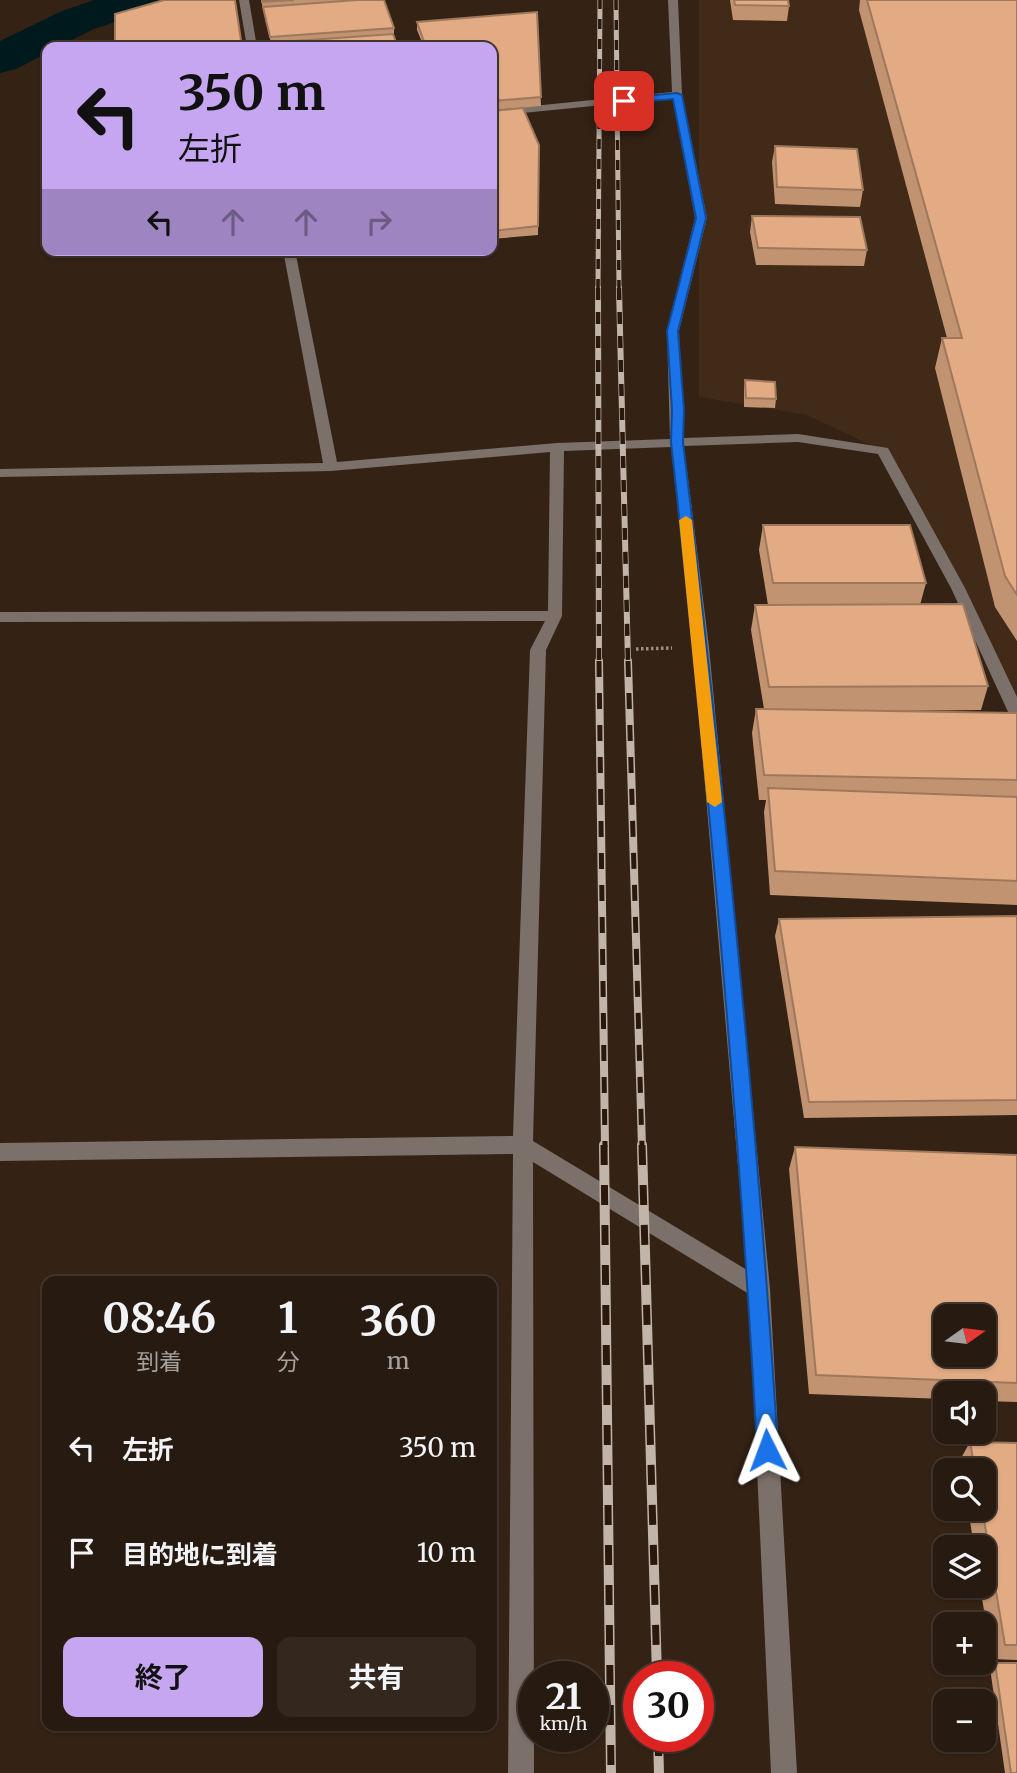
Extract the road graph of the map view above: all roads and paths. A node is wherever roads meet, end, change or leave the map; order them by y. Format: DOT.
graph roads {
  1 [pos="244,0"];
  2 [pos="673,0"];
  3 [pos="251,42"];
  4 [pos="677,95"];
  5 [pos="497,113"];
  6 [pos="290,256"];
  7 [pos="677,442"];
  8 [pos="557,447"];
  9 [pos="331,467"];
  10 [pos="0,473"];
  11 [pos="555,616"];
  12 [pos="0,617"];
  13 [pos="1017,714"];
  14 [pos="523,1145"];
  15 [pos="0,1152"];
  16 [pos="759,1289"];
  17 [pos="521,1773"];
  18 [pos="784,1773"];
  1 -- 3 [label="street"];
  2 -- 4 [label="street"];
  4 -- 5 [label="street"];
  4 -- 7 [label="street"];
  6 -- 9 [label="street"];
  7 -- 8 [label="street"];
  7 -- 13 [label="street"];
  7 -- 16 [label="street"];
  8 -- 9 [label="street"];
  8 -- 11 [label="street"];
  9 -- 10 [label="street"];
  11 -- 12 [label="street"];
  11 -- 14 [label="street"];
  14 -- 15 [label="street"];
  14 -- 16 [label="street"];
  14 -- 17 [label="street"];
  16 -- 18 [label="street"];
}
